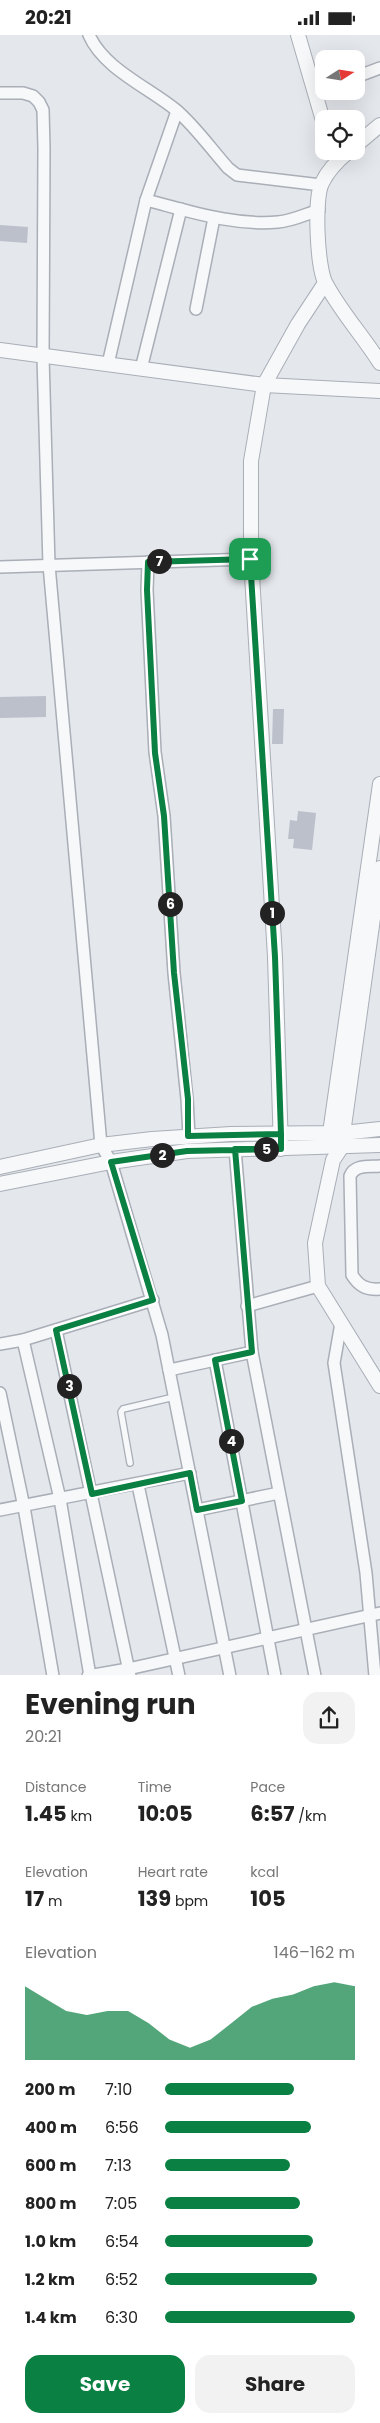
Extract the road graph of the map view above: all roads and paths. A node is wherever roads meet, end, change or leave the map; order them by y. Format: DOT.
graph roads {
  1 [pos="89,35"];
  2 [pos="298,35"];
  3 [pos="380,68"];
  4 [pos="365,74"];
  5 [pos="315,81"];
  6 [pos="0,93"];
  7 [pos="176,116"];
  8 [pos="380,125"];
  9 [pos="365,138"];
  10 [pos="332,160"];
  11 [pos="321,185"];
  12 [pos="146,200"];
  13 [pos="181,209"];
  14 [pos="319,211"];
  15 [pos="214,217"];
  16 [pos="325,283"];
  17 [pos="196,309"];
  18 [pos="0,351"];
  19 [pos="43,357"];
  20 [pos="380,363"];
  21 [pos="108,364"];
  22 [pos="141,369"];
  23 [pos="264,385"];
  24 [pos="380,391"];
  25 [pos="250,559"];
  26 [pos="148,562"];
  27 [pos="49,565"];
  28 [pos="0,567"];
  29 [pos="380,791"];
  30 [pos="380,868"];
  31 [pos="380,1129"];
  32 [pos="336,1133"];
  33 [pos="281,1134"];
  34 [pos="188,1136"];
  35 [pos="101,1145"];
  36 [pos="380,1145"];
  37 [pos="235,1149"];
  38 [pos="281,1149"];
  39 [pos="334,1152"];
  40 [pos="111,1162"];
  41 [pos="0,1164"];
  42 [pos="380,1166"];
  43 [pos="0,1184"];
  44 [pos="318,1286"];
  45 [pos="380,1289"];
  46 [pos="153,1300"];
  47 [pos="246,1307"];
  48 [pos="341,1323"];
  49 [pos="56,1330"];
  50 [pos="23,1340"];
  51 [pos="0,1344"];
  52 [pos="252,1352"];
  53 [pos="215,1360"];
  54 [pos="169,1370"];
  55 [pos="380,1386"];
  56 [pos="0,1393"];
  57 [pos="174,1397"];
  58 [pos="130,1463"];
  59 [pos="190,1473"];
  60 [pos="138,1485"];
  61 [pos="280,1493"];
  62 [pos="92,1494"];
  63 [pos="60,1499"];
  64 [pos="242,1501"];
  65 [pos="24,1507"];
  66 [pos="197,1510"];
  67 [pos="0,1511"];
  68 [pos="375,1615"];
  69 [pos="306,1629"];
  70 [pos="268,1637"];
  71 [pos="225,1647"];
  72 [pos="176,1658"];
  73 [pos="129,1672"];
  74 [pos="54,1675"];
  75 [pos="89,1675"];
  76 [pos="179,1675"];
  77 [pos="230,1675"];
  78 [pos="275,1675"];
  79 [pos="314,1675"];
  80 [pos="375,1675"];
  1 -- 7 [label="street"];
  2 -- 5 [label="street"];
  3 -- 4 [label="street"];
  6 -- 19 [label="street"];
  7 -- 11 [label="street"];
  7 -- 12 [label="street"];
  8 -- 9 [label="street"];
  10 -- 11 [label="street"];
  11 -- 14 [label="street"];
  12 -- 13 [label="street"];
  12 -- 21 [label="street"];
  13 -- 15 [label="street"];
  13 -- 22 [label="street"];
  14 -- 15 [label="street"];
  14 -- 16 [label="street"];
  15 -- 17 [label="street"];
  16 -- 20 [label="street"];
  16 -- 23 [label="street"];
  18 -- 19 [label="street"];
  19 -- 21 [label="street"];
  19 -- 27 [label="street"];
  21 -- 22 [label="street"];
  22 -- 23 [label="street"];
  23 -- 24 [label="street"];
  23 -- 25 [label="street"];
  25 -- 26 [label="street"];
  25 -- 33 [label="street"];
  26 -- 27 [label="street"];
  26 -- 34 [label="street"];
  27 -- 28 [label="street"];
  27 -- 35 [label="street"];
  29 -- 32 [label="street"];
  30 -- 32 [label="street"];
  31 -- 32 [label="street"];
  32 -- 33 [label="street"];
  32 -- 39 [label="street"];
  33 -- 34 [label="street"];
  33 -- 38 [label="street"];
  34 -- 35 [label="street"];
  35 -- 40 [label="street"];
  35 -- 41 [label="street"];
  36 -- 39 [label="street"];
  37 -- 38 [label="street"];
  37 -- 40 [label="street"];
  37 -- 47 [label="street"];
  38 -- 39 [label="street"];
  39 -- 44 [label="street"];
  40 -- 43 [label="street"];
  40 -- 46 [label="street"];
  42 -- 45 [label="street"];
  44 -- 47 [label="street"];
  44 -- 48 [label="street"];
  46 -- 49 [label="street"];
  46 -- 54 [label="street"];
  47 -- 52 [label="street"];
  48 -- 55 [label="street"];
  48 -- 68 [label="street"];
  49 -- 50 [label="street"];
  49 -- 62 [label="street"];
  50 -- 51 [label="street"];
  50 -- 63 [label="street"];
  52 -- 53 [label="street"];
  52 -- 61 [label="street"];
  53 -- 54 [label="street"];
  53 -- 64 [label="street"];
  54 -- 57 [label="street"];
  56 -- 65 [label="street"];
  57 -- 58 [label="lane"];
  57 -- 59 [label="street"];
  59 -- 60 [label="street"];
  59 -- 66 [label="street"];
  60 -- 62 [label="street"];
  60 -- 72 [label="street"];
  61 -- 64 [label="street"];
  61 -- 69 [label="street"];
  62 -- 63 [label="street"];
  62 -- 73 [label="street"];
  63 -- 65 [label="street"];
  63 -- 75 [label="street"];
  64 -- 66 [label="street"];
  64 -- 70 [label="street"];
  65 -- 67 [label="street"];
  65 -- 74 [label="street"];
  66 -- 71 [label="street"];
  68 -- 69 [label="street"];
  68 -- 80 [label="street"];
  69 -- 70 [label="street"];
  69 -- 79 [label="street"];
  70 -- 71 [label="street"];
  70 -- 78 [label="street"];
  71 -- 72 [label="street"];
  71 -- 77 [label="street"];
  72 -- 73 [label="street"];
  72 -- 76 [label="street"];
  73 -- 75 [label="street"];
}
